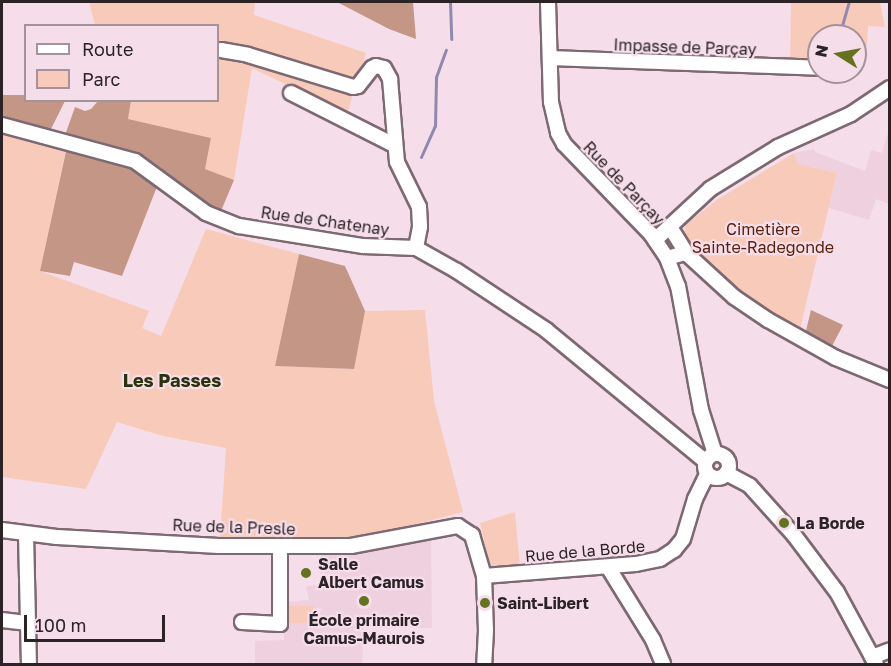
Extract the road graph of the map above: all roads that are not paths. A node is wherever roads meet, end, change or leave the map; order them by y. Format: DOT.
graph roads {
  1 [pos="548,2"];
  2 [pos="221,50"];
  3 [pos="550,58"];
  4 [pos="807,68"];
  5 [pos="890,88"];
  6 [pos="291,93"];
  7 [pos="2,126"];
  8 [pos="394,145"];
  9 [pos="670,227"];
  10 [pos="655,240"];
  11 [pos="416,248"];
  12 [pos="686,253"];
  13 [pos="667,258"];
  14 [pos="890,381"];
  15 [pos="709,463"];
  16 [pos="726,473"];
  17 [pos="2,530"];
  18 [pos="26,534"];
  19 [pos="279,546"];
  20 [pos="608,567"];
  21 [pos="484,576"];
  22 [pos="2,620"];
  23 [pos="242,622"];
  24 [pos="28,623"];
  25 [pos="890,650"];
  26 [pos="874,661"];
  27 [pos="29,664"];
  28 [pos="484,664"];
  29 [pos="663,664"];
  1 -- 3 [label="street, Rue de Parçay"];
  2 -- 8 [label="street"];
  3 -- 4 [label="street, Impasse de Parçay"];
  3 -- 10 [label="street, Rue de Parçay"];
  5 -- 9 [label="street"];
  6 -- 8 [label="street"];
  7 -- 11 [label="street, Rue de Chatenay"];
  8 -- 11 [label="street"];
  9 -- 10 [label="street"];
  9 -- 12 [label="street"];
  10 -- 13 [label="street, Rue de Parçay"];
  11 -- 15 [label="street, Rue de Chatenay"];
  12 -- 13 [label="street"];
  12 -- 14 [label="street"];
  13 -- 15 [label="street, Rue de Parçay"];
  15 -- 16 [label="street"];
  15 -- 16 [label="street"];
  15 -- 20 [label="street, Rue de la Borde"];
  16 -- 26 [label="street"];
  17 -- 18 [label="street, Rue de la Presle"];
  18 -- 19 [label="street, Rue de la Presle"];
  18 -- 24 [label="street"];
  19 -- 21 [label="street, Rue de la Presle"];
  19 -- 23 [label="street"];
  20 -- 21 [label="street, Rue de la Borde"];
  20 -- 29 [label="street"];
  21 -- 28 [label="street"];
  22 -- 24 [label="street"];
  24 -- 27 [label="street"];
  25 -- 26 [label="street"];
}
